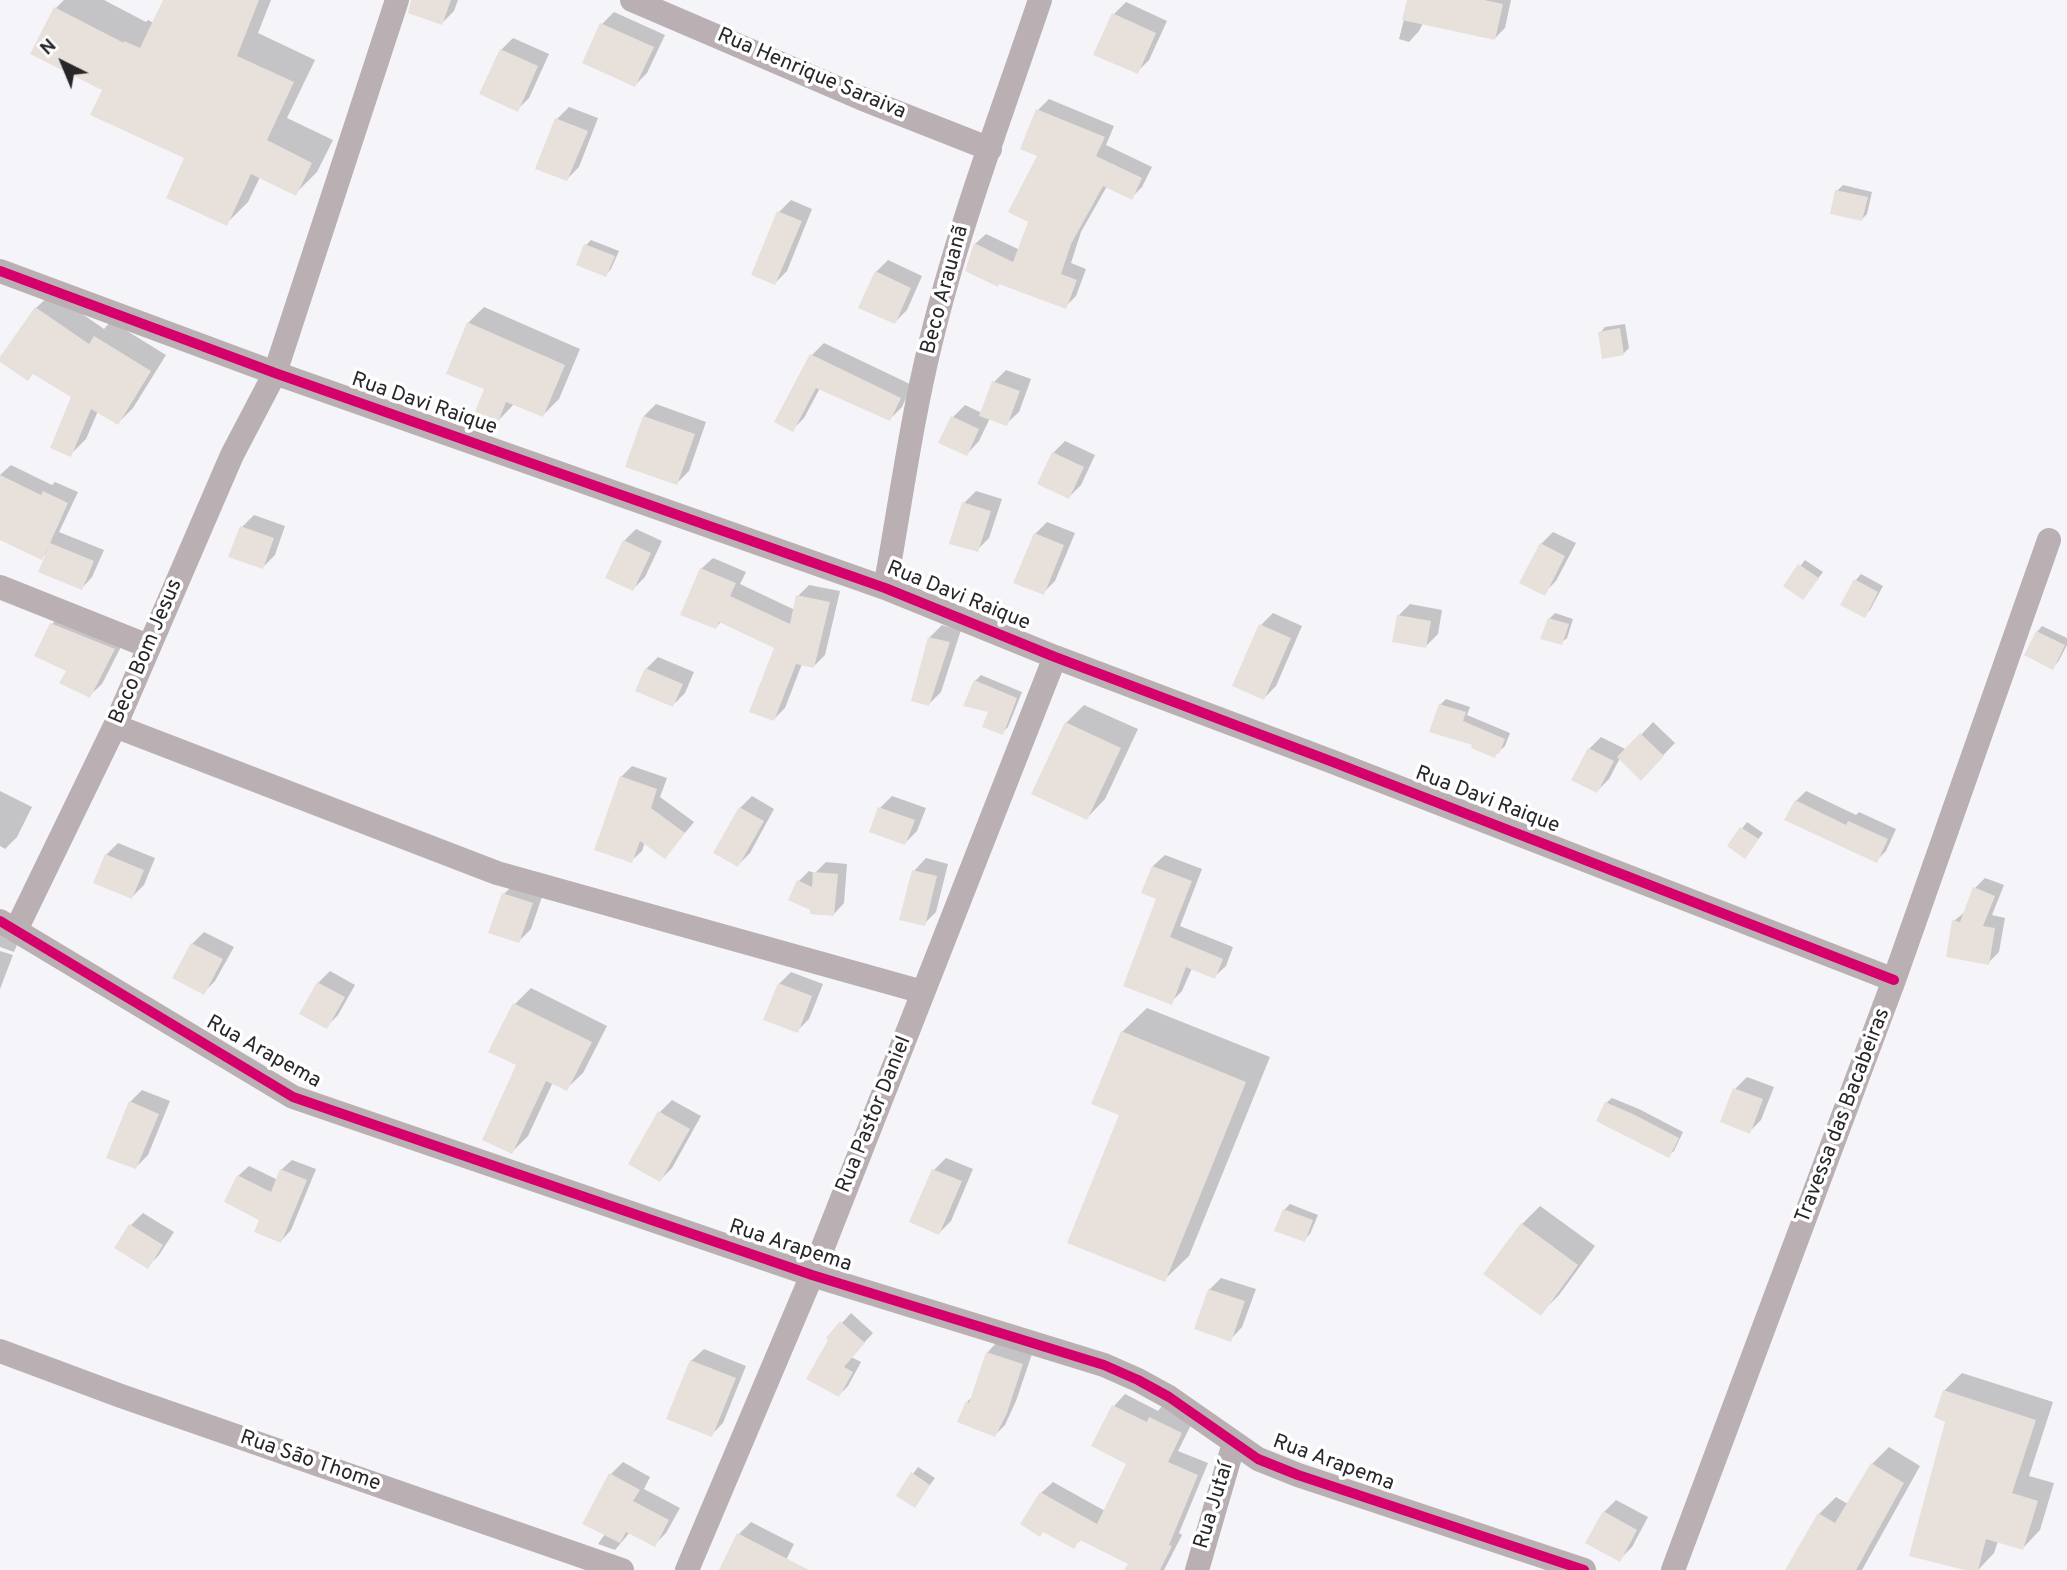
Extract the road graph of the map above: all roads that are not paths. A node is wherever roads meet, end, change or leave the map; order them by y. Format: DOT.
graph roads {
  1 [pos="397,0"];
  2 [pos="632,0"];
  3 [pos="1040,0"];
  4 [pos="990,149"];
  5 [pos="0,271"];
  6 [pos="275,373"];
  7 [pos="2049,540"];
  8 [pos="0,587"];
  9 [pos="885,588"];
  10 [pos="148,646"];
  11 [pos="1055,657"];
  12 [pos="116,726"];
  13 [pos="8,926"];
  14 [pos="1894,980"];
  15 [pos="923,992"];
  16 [pos="812,1275"];
  17 [pos="0,1351"];
  18 [pos="1234,1443"];
  19 [pos="622,1570"];
  20 [pos="687,1570"];
  21 [pos="1197,1570"];
  22 [pos="1584,1570"];
  23 [pos="1673,1570"];
  1 -- 6 [label="street, Beco Bom Jesus"];
  2 -- 4 [label="street, Rua Henrique Saraiva"];
  3 -- 4 [label="street, Beco Arauanã"];
  4 -- 9 [label="street, Beco Arauanã"];
  5 -- 6 [label="street, Rua Davi Raique"];
  6 -- 9 [label="street, Rua Davi Raique"];
  6 -- 10 [label="street, Beco Bom Jesus"];
  7 -- 14 [label="street, Travessa das Bacabeiras"];
  8 -- 10 [label="street"];
  9 -- 11 [label="street, Rua Davi Raique"];
  10 -- 12 [label="street, Beco Bom Jesus"];
  11 -- 14 [label="street, Rua Davi Raique"];
  11 -- 15 [label="street, Rua Pastor Daniel"];
  12 -- 13 [label="street, Beco Bom Jesus"];
  12 -- 15 [label="street"];
  13 -- 16 [label="street, Rua Arapema"];
  14 -- 23 [label="street, Travessa das Bacabeiras"];
  15 -- 16 [label="street, Rua Pastor Daniel"];
  16 -- 18 [label="street, Rua Arapema"];
  16 -- 20 [label="street, Rua Pastor Daniel"];
  17 -- 19 [label="street, Rua São Thome"];
  18 -- 21 [label="street, Rua Jutaí"];
  18 -- 22 [label="street, Rua Arapema"];
}
